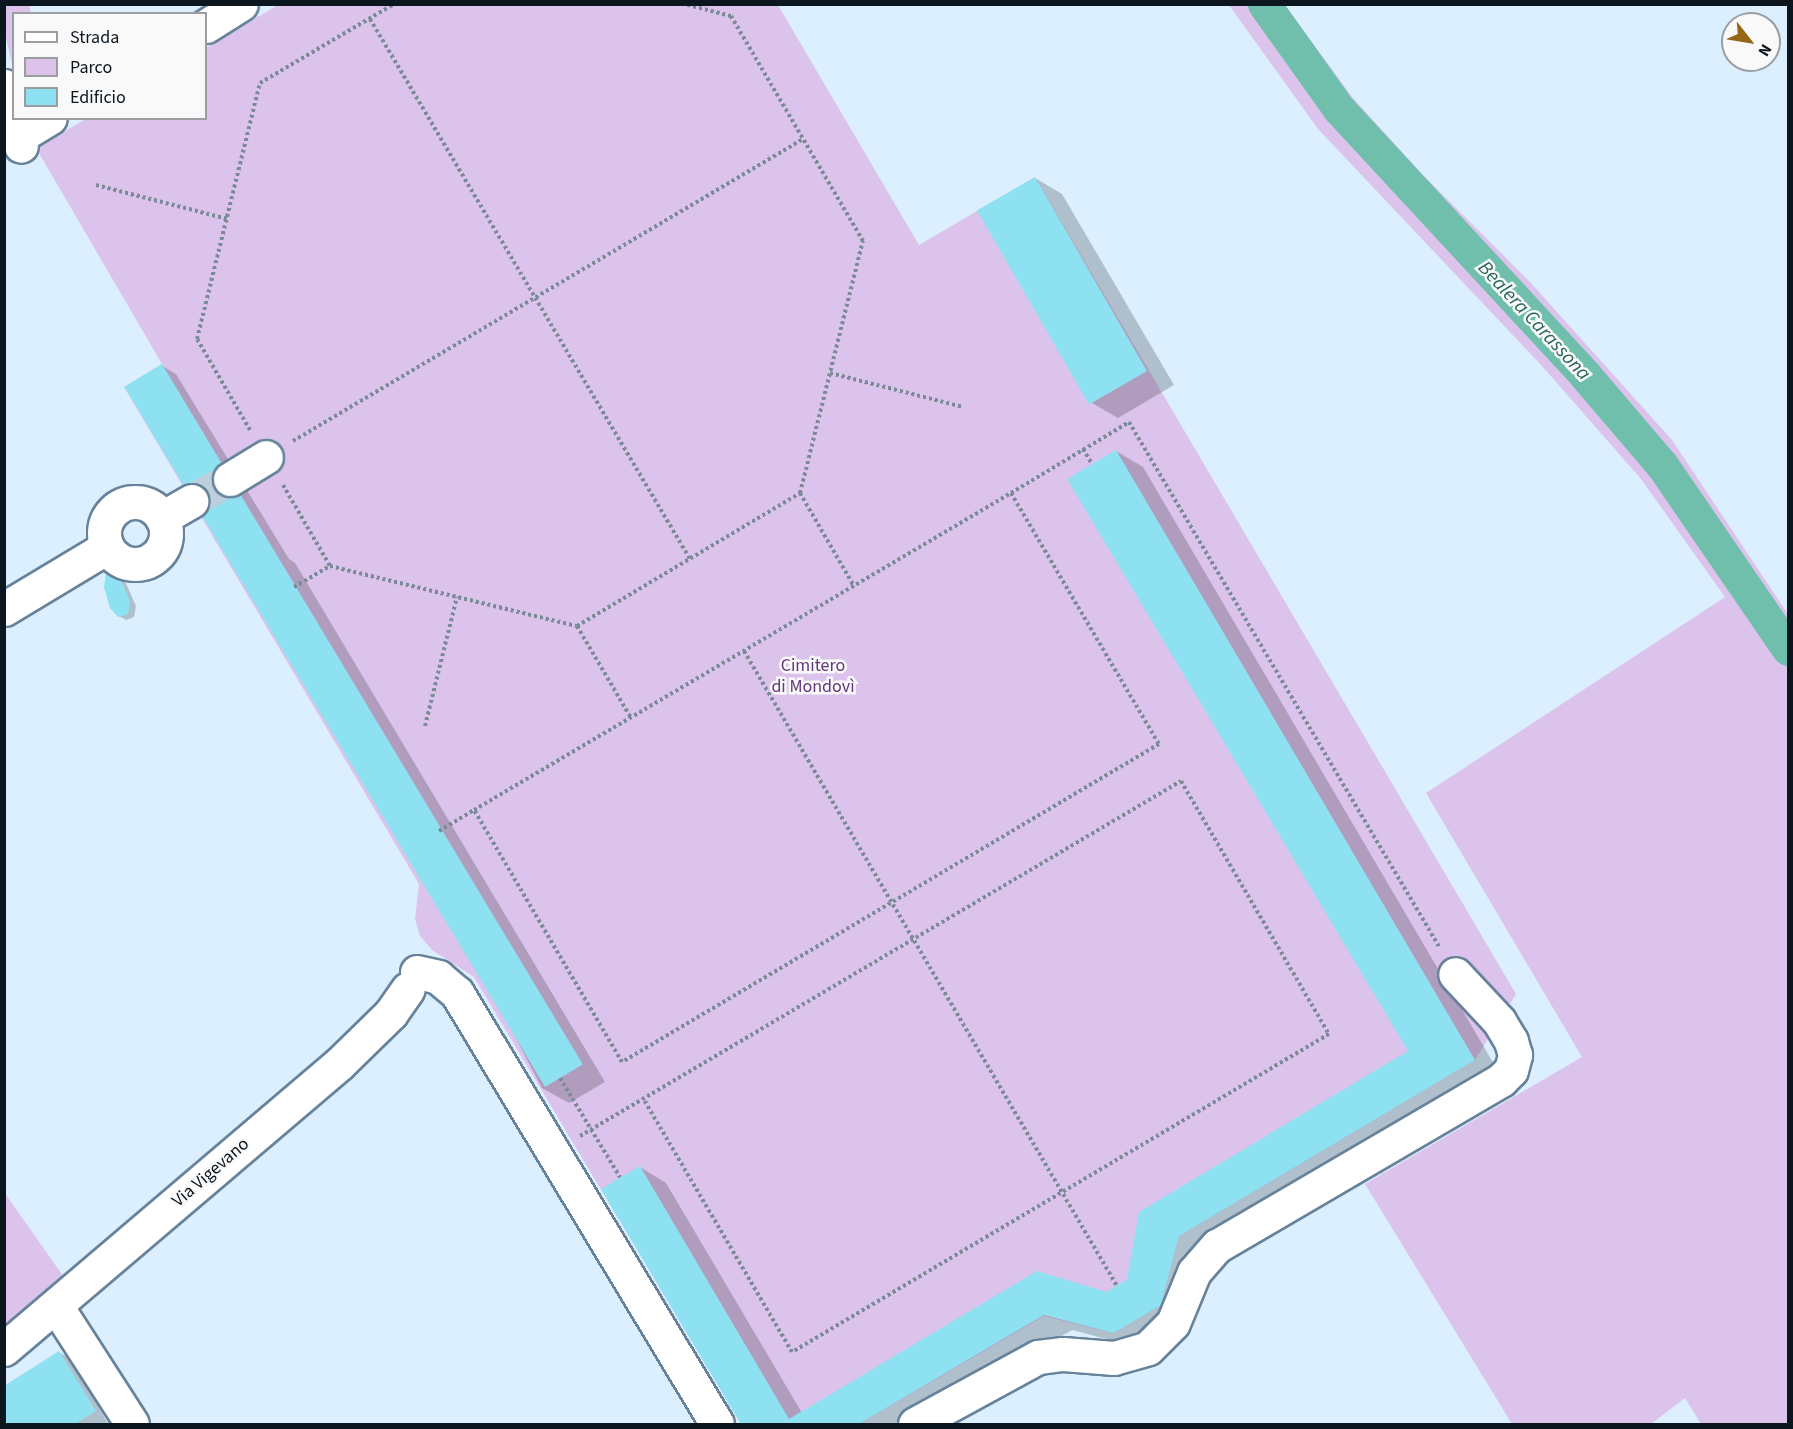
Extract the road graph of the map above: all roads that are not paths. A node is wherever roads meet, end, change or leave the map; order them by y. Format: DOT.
graph roads {
  1 [pos="241,4"];
  2 [pos="207,25"];
  3 [pos="4,86"];
  4 [pos="12,116"];
  5 [pos="13,120"];
  6 [pos="47,120"];
  7 [pos="266,457"];
  8 [pos="230,479"];
  9 [pos="191,501"];
  10 [pos="162,518"];
  11 [pos="107,548"];
  12 [pos="4,609"];
  13 [pos="1455,974"];
  14 [pos="56,1306"];
  15 [pos="4,1349"];
  16 [pos="132,1425"];
  17 [pos="717,1425"];
  18 [pos="915,1425"];
  1 -- 2 [label="street"];
  3 -- 4 [label="street"];
  5 -- 6 [label="street"];
  7 -- 8 [label="street"];
  9 -- 10 [label="street"];
  10 -- 11 [label="street"];
  10 -- 11 [label="street"];
  11 -- 12 [label="street"];
  13 -- 18 [label="street"];
  14 -- 15 [label="street, Via Vigevano"];
  14 -- 16 [label="street"];
  14 -- 17 [label="street, Via Vigevano"];
}
